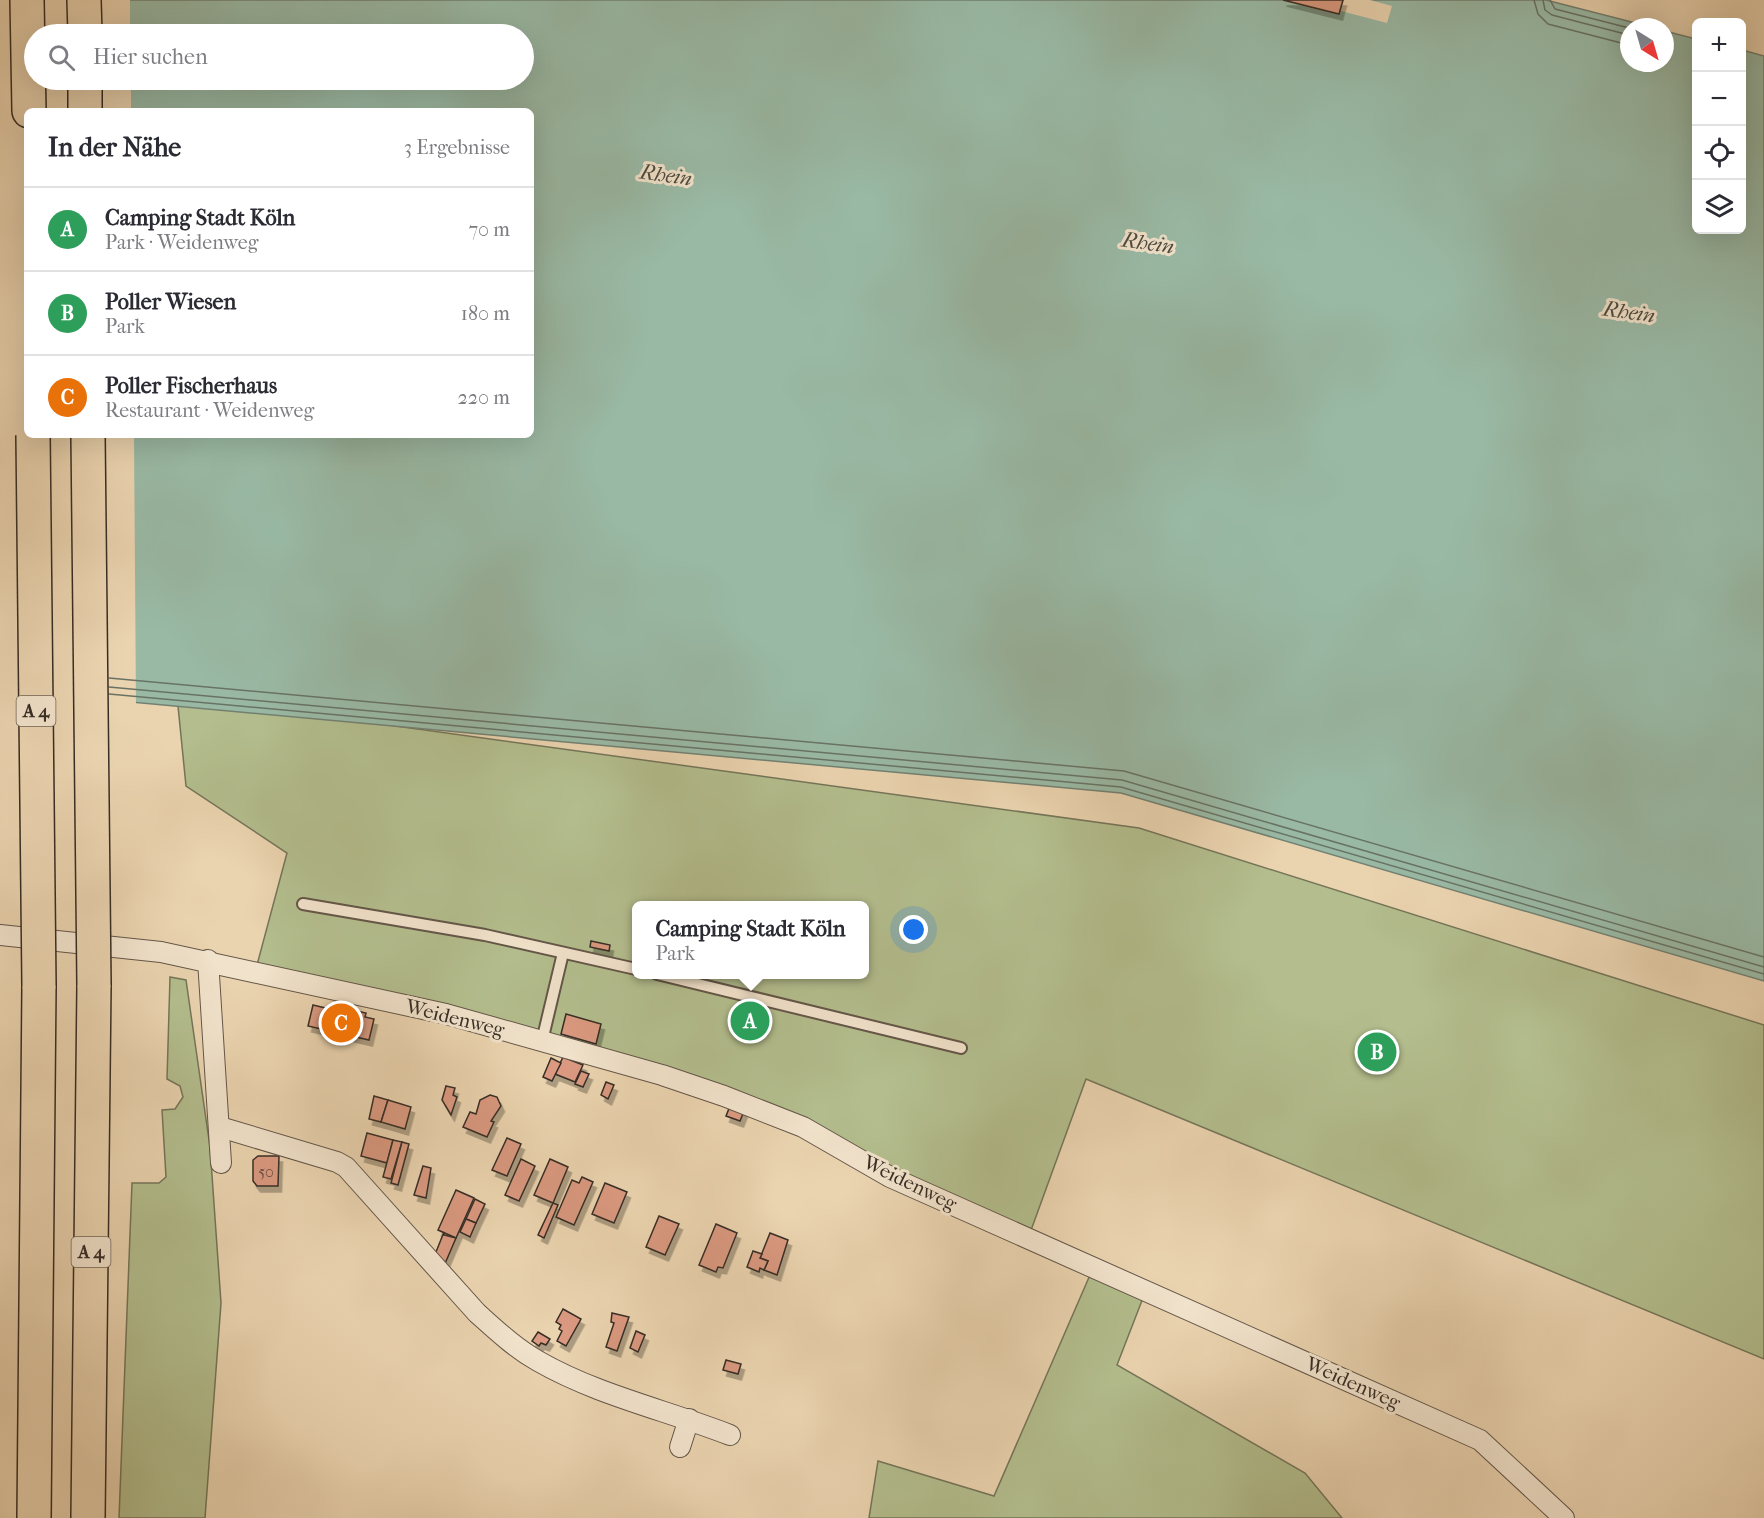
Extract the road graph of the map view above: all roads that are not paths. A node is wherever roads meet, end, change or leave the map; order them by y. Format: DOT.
graph roads {
  1 [pos="27,0"];
  2 [pos="84,0"];
  3 [pos="27,24"];
  4 [pos="85,24"];
  5 [pos="29,90"];
  6 [pos="85,90"];
  7 [pos="29,108"];
  8 [pos="85,108"];
  9 [pos="33,438"];
  10 [pos="88,438"];
  11 [pos="303,904"];
  12 [pos="0,935"];
  13 [pos="563,953"];
  14 [pos="208,960"];
  15 [pos="632,968"];
  16 [pos="674,979"];
  17 [pos="542,1041"];
  18 [pos="961,1048"];
  19 [pos="220,1127"];
  20 [pos="221,1163"];
  21 [pos="689,1419"];
  22 [pos="730,1435"];
  23 [pos="680,1447"];
  24 [pos="34,1518"];
  25 [pos="88,1518"];
  26 [pos="1564,1518"];
  1 -- 3 [label="highway"];
  2 -- 4 [label="highway"];
  5 -- 7 [label="highway"];
  6 -- 8 [label="highway"];
  9 -- 24 [label="highway, A 4, bridge"];
  10 -- 25 [label="highway, A 4, bridge"];
  11 -- 13 [label="lane"];
  12 -- 14 [label="street, Weidenweg"];
  13 -- 15 [label="lane"];
  13 -- 17 [label="lane"];
  14 -- 17 [label="street, Weidenweg"];
  14 -- 19 [label="street"];
  16 -- 18 [label="lane"];
  17 -- 26 [label="street, Weidenweg"];
  19 -- 20 [label="street"];
  19 -- 21 [label="street"];
  21 -- 22 [label="street"];
  21 -- 23 [label="street"];
}
